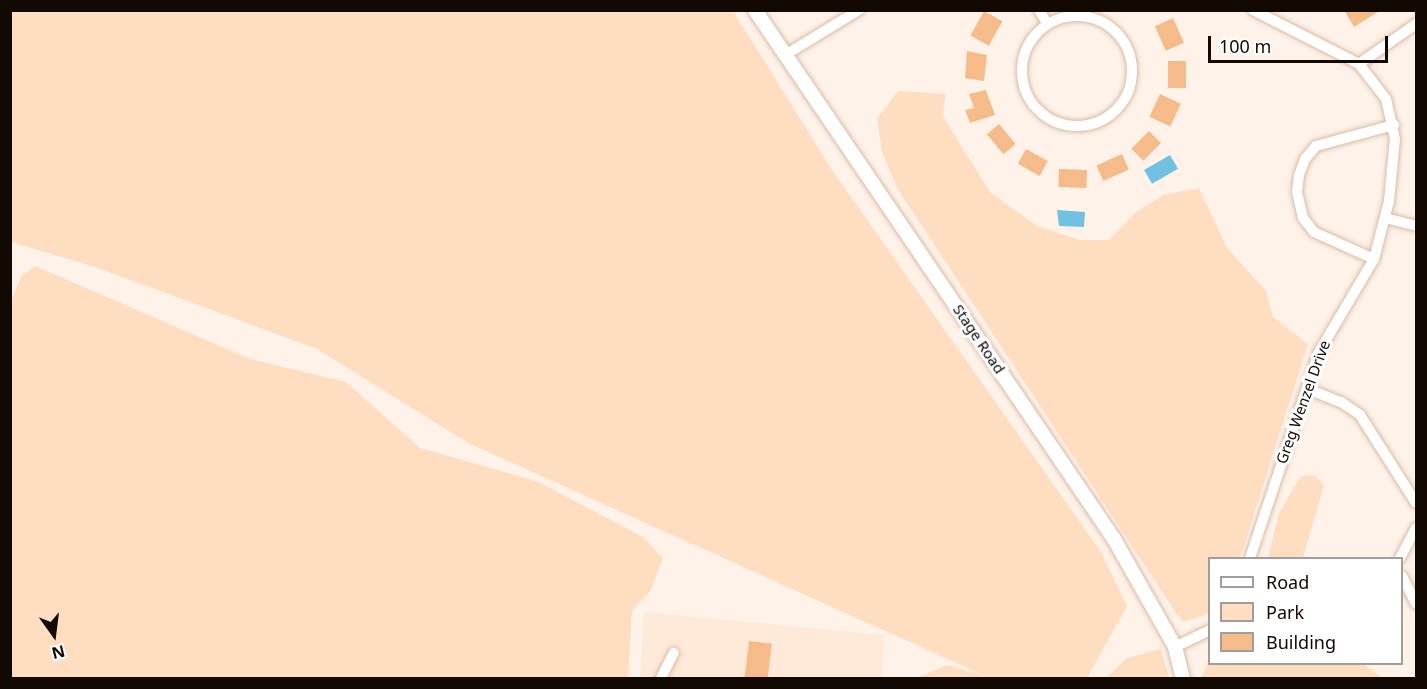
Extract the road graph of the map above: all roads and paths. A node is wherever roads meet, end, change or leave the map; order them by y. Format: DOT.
graph roads {
  1 [pos="755,10"];
  2 [pos="859,10"];
  3 [pos="1039,10"];
  4 [pos="1253,10"];
  5 [pos="1047,23"];
  6 [pos="1416,24"];
  7 [pos="785,56"];
  8 [pos="1359,64"];
  9 [pos="1394,126"];
  10 [pos="1384,218"];
  11 [pos="1416,226"];
  12 [pos="1374,259"];
  13 [pos="1308,389"];
  14 [pos="1416,503"];
  15 [pos="1416,528"];
  16 [pos="1250,557"];
  17 [pos="1401,557"];
  18 [pos="1403,580"];
  19 [pos="1416,604"];
  20 [pos="1208,630"];
  21 [pos="1175,647"];
  22 [pos="674,653"];
  23 [pos="660,678"];
  24 [pos="1183,678"];
  1 -- 7 [label="street, Stage Road"];
  2 -- 7 [label="street"];
  3 -- 5 [label="street"];
  4 -- 8 [label="street, Greg Wenzel Drive"];
  5 -- 5 [label="street"];
  6 -- 8 [label="street"];
  7 -- 21 [label="street, Stage Road"];
  8 -- 9 [label="street, Greg Wenzel Drive"];
  9 -- 10 [label="street, Greg Wenzel Drive"];
  9 -- 12 [label="street"];
  10 -- 11 [label="street"];
  10 -- 12 [label="street, Greg Wenzel Drive"];
  12 -- 13 [label="street, Greg Wenzel Drive"];
  13 -- 14 [label="street"];
  13 -- 16 [label="street, Greg Wenzel Drive"];
  15 -- 17 [label="street"];
  18 -- 19 [label="street"];
  20 -- 21 [label="street"];
  21 -- 24 [label="street, Stage Road"];
  22 -- 23 [label="street"];
}
